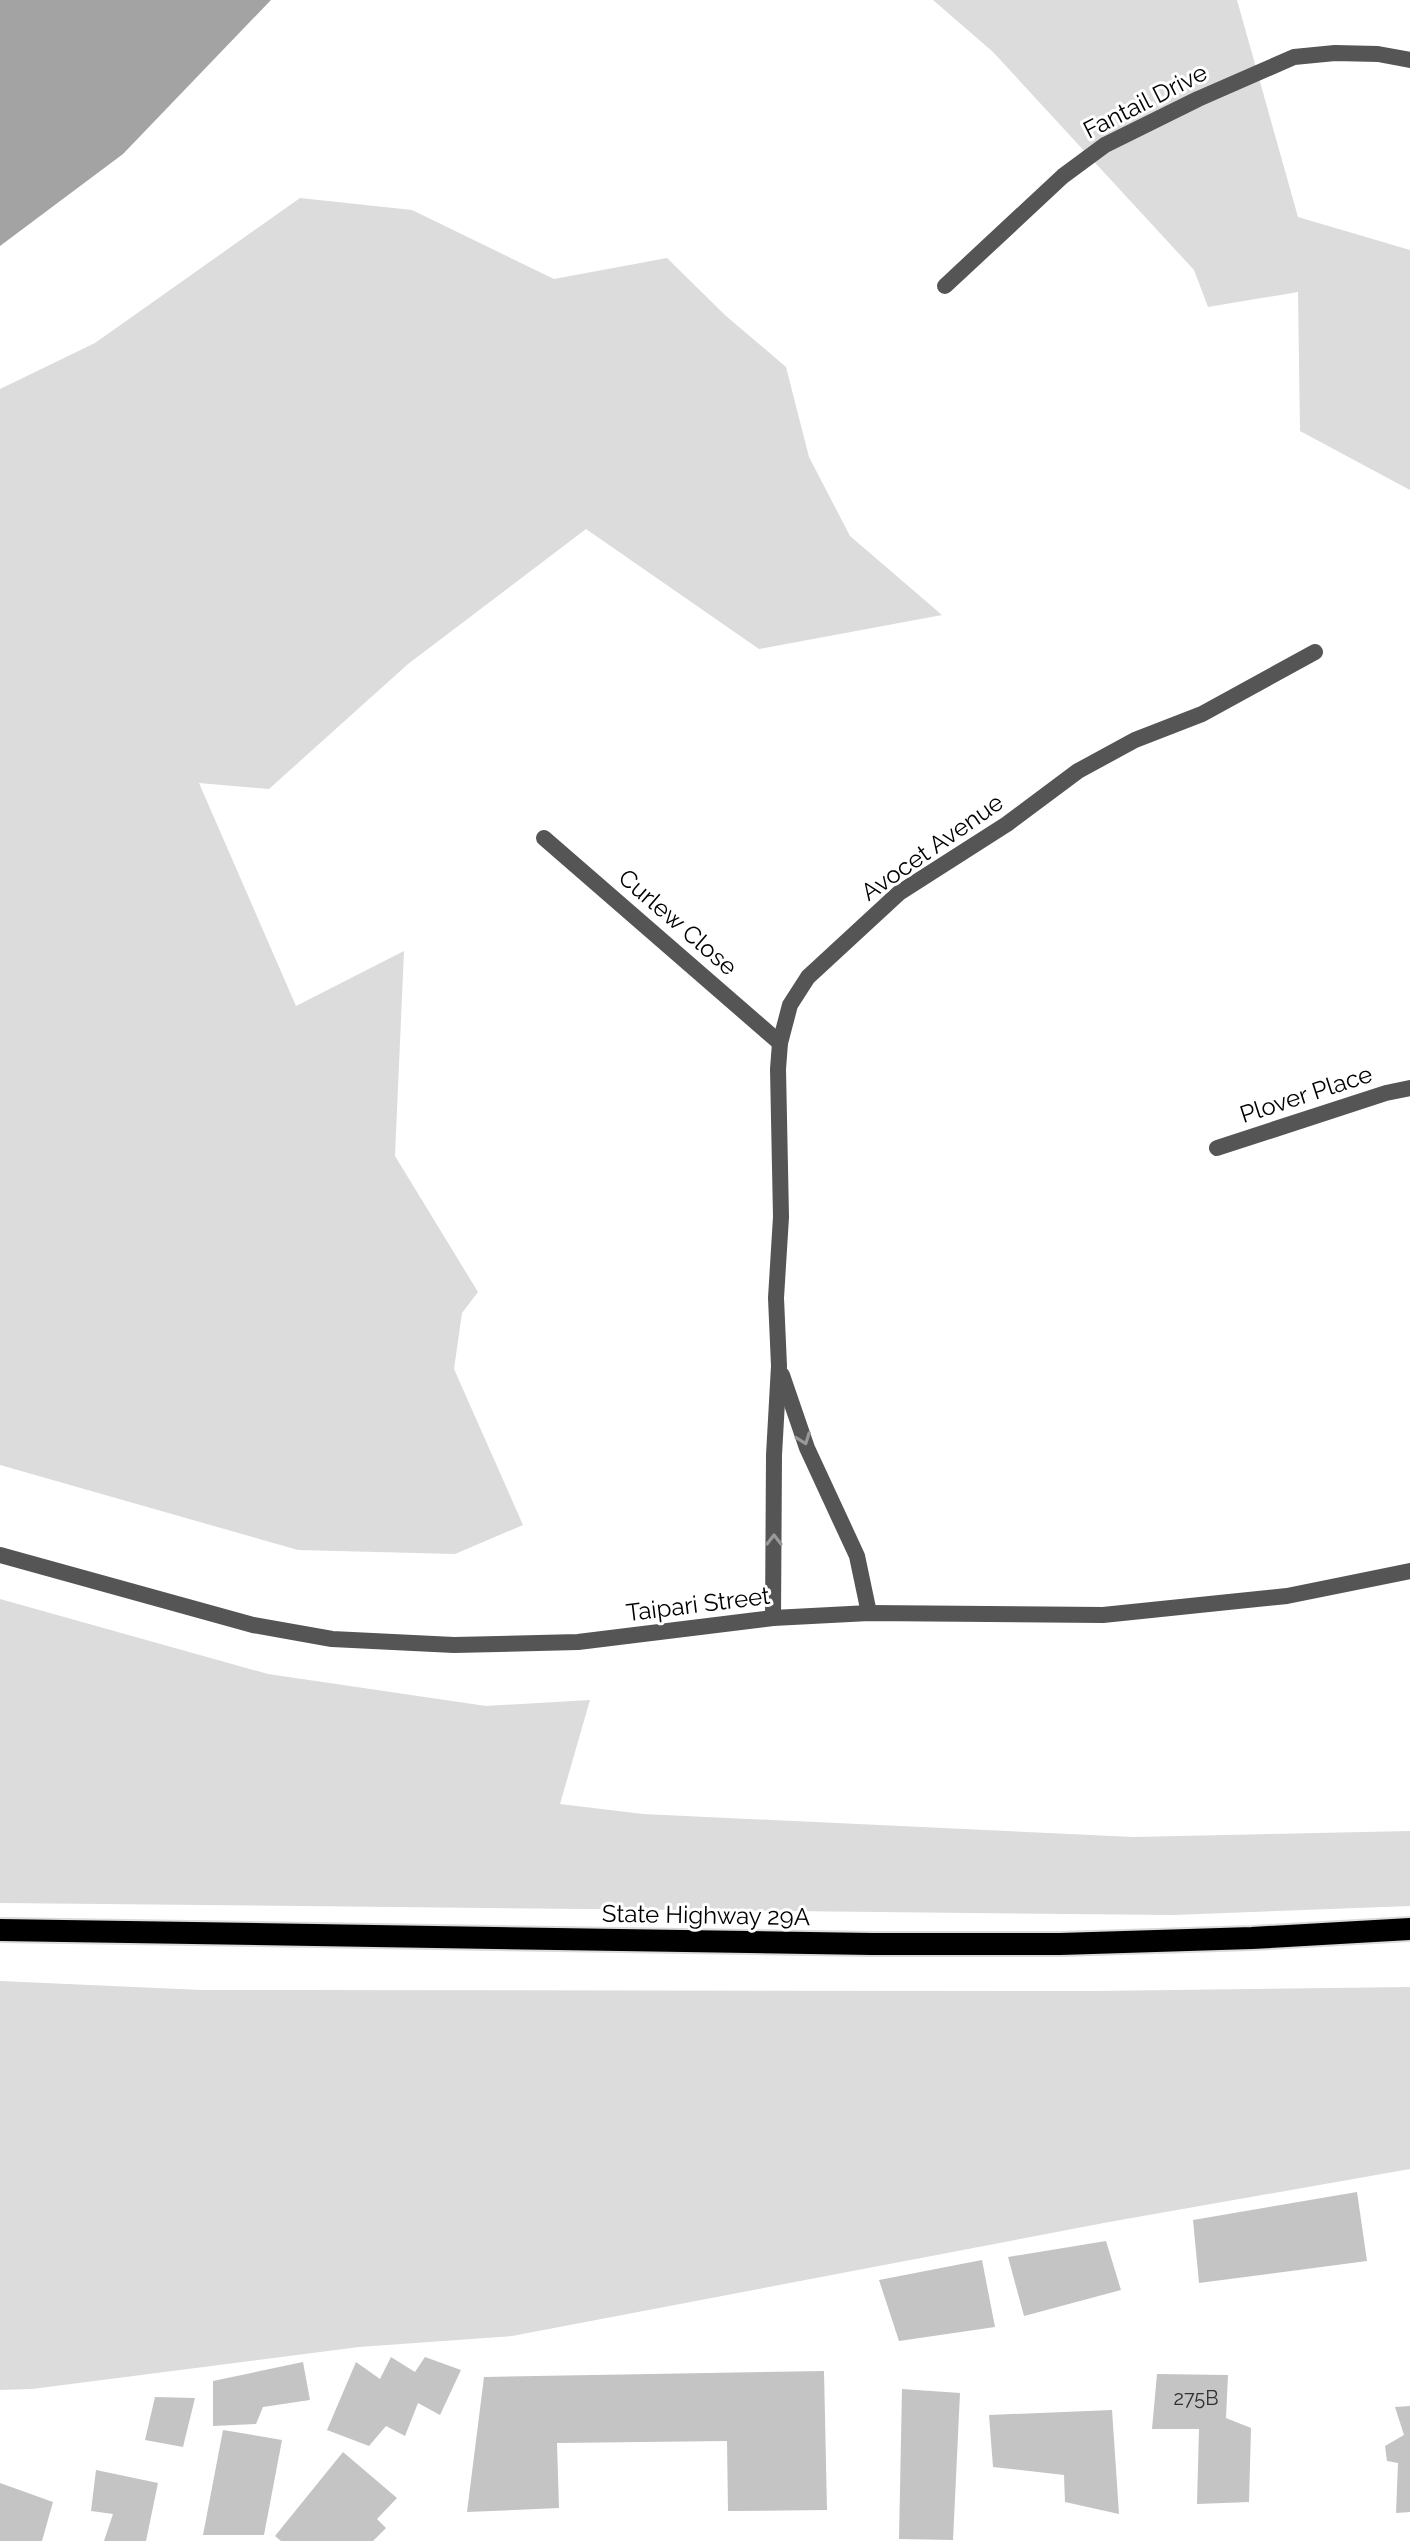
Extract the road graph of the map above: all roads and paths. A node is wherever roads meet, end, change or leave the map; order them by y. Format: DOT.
graph roads {
  1 [pos="1410,60"];
  2 [pos="945,286"];
  3 [pos="1315,652"];
  4 [pos="544,838"];
  5 [pos="780,1043"];
  6 [pos="1410,1088"];
  7 [pos="1217,1148"];
  8 [pos="779,1366"];
  9 [pos="0,1555"];
  10 [pos="1410,1571"];
  11 [pos="869,1613"];
  12 [pos="773,1618"];
  13 [pos="1410,1929"];
  14 [pos="0,1930"];
  1 -- 2 [label="street, Fantail Drive"];
  3 -- 5 [label="street, Avocet Avenue"];
  4 -- 5 [label="street, Curlew Close"];
  5 -- 8 [label="street, Avocet Avenue"];
  6 -- 7 [label="street, Plover Place"];
  8 -- 11 [label="street, Avocet Avenue, one-way"];
  12 -- 8 [label="street, Avocet Avenue, one-way"];
  9 -- 12 [label="street, Taipari Street"];
  10 -- 11 [label="street, Taipari Street"];
  11 -- 12 [label="street, Taipari Street"];
  13 -- 14 [label="highway, State Highway 29A"];
}
